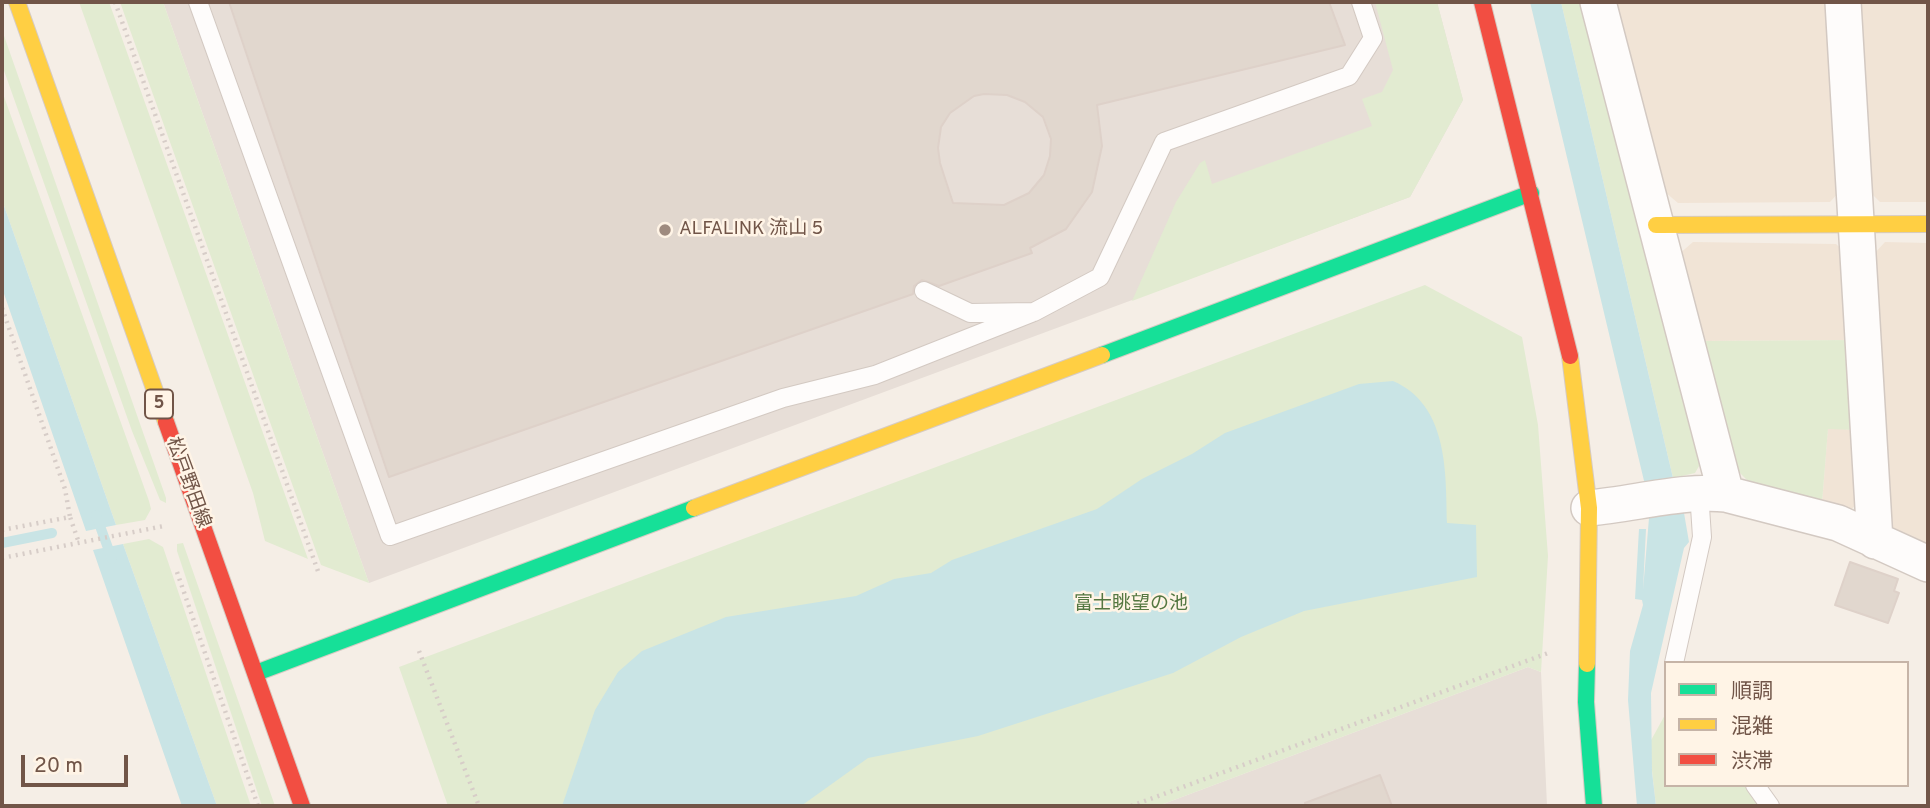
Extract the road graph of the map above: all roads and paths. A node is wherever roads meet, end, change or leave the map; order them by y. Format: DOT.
graph roads {
  1 [pos="17,2"];
  2 [pos="115,2"];
  3 [pos="198,2"];
  4 [pos="1361,2"];
  5 [pos="1482,2"];
  6 [pos="1598,2"];
  7 [pos="1843,2"];
  8 [pos="1531,193"];
  9 [pos="1857,223"];
  10 [pos="1928,224"];
  11 [pos="1656,225"];
  12 [pos="924,291"];
  13 [pos="2,308"];
  14 [pos="1034,312"];
  15 [pos="1703,493"];
  16 [pos="1588,508"];
  17 [pos="70,517"];
  18 [pos="2,530"];
  19 [pos="122,534"];
  20 [pos="1875,541"];
  21 [pos="79,542"];
  22 [pos="2,558"];
  23 [pos="1928,564"];
  24 [pos="319,575"];
  25 [pos="419,651"];
  26 [pos="1551,652"];
  27 [pos="1674,661"];
  28 [pos="256,673"];
  29 [pos="1756,787"];
  30 [pos="302,806"];
  31 [pos="479,806"];
  32 [pos="1131,806"];
  33 [pos="1594,806"];
  34 [pos="1770,806"];
  1 -- 28 [label="street, 松戸野田線 / 5"];
  2 -- 24 [label="path"];
  3 -- 14 [label="lane"];
  4 -- 14 [label="lane"];
  5 -- 8 [label="street"];
  6 -- 11 [label="street"];
  7 -- 9 [label="street"];
  8 -- 16 [label="street"];
  8 -- 28 [label="street"];
  9 -- 10 [label="street"];
  9 -- 11 [label="street"];
  9 -- 20 [label="street"];
  11 -- 15 [label="street"];
  12 -- 14 [label="lane"];
  13 -- 17 [label="path"];
  15 -- 16 [label="street"];
  15 -- 20 [label="street"];
  15 -- 27 [label="lane"];
  16 -- 33 [label="street"];
  17 -- 18 [label="path"];
  17 -- 21 [label="path"];
  19 -- 21 [label="path"];
  20 -- 23 [label="street"];
  21 -- 22 [label="path"];
  25 -- 31 [label="path"];
  26 -- 32 [label="path"];
  28 -- 30 [label="street, 松戸野田線 / 5"];
  29 -- 34 [label="lane"];
}
